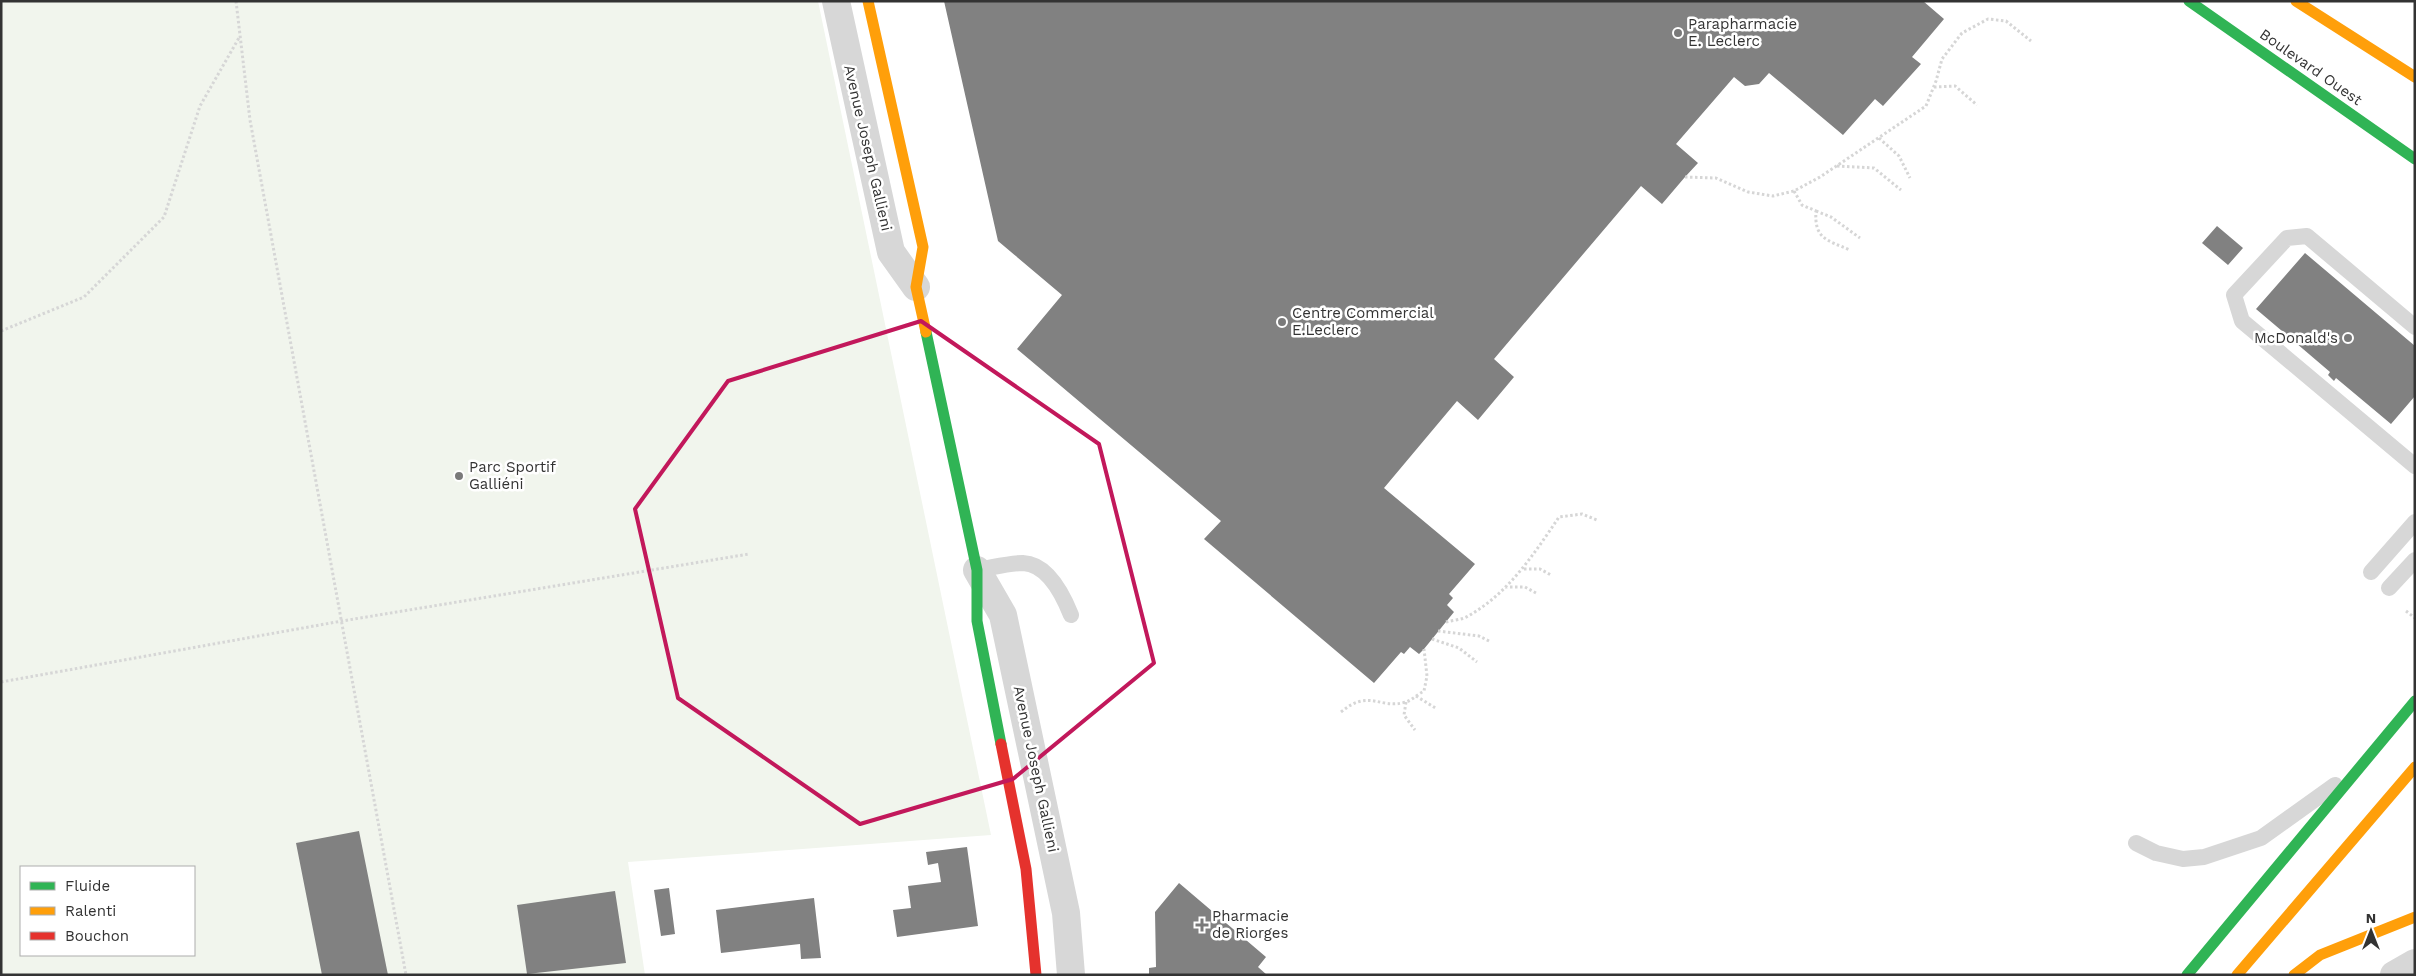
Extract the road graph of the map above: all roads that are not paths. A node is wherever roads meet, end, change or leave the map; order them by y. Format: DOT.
graph roads {
  1 [pos="836,1"];
  2 [pos="868,1"];
  3 [pos="2189,1"];
  4 [pos="2296,1"];
  5 [pos="2415,77"];
  6 [pos="2415,159"];
  7 [pos="916,287"];
  8 [pos="2415,327"];
  9 [pos="2415,466"];
  10 [pos="2415,522"];
  11 [pos="2415,560"];
  12 [pos="977,570"];
  13 [pos="2370,572"];
  14 [pos="2389,588"];
  15 [pos="1071,615"];
  16 [pos="2415,701"];
  17 [pos="2359,767"];
  18 [pos="2415,767"];
  19 [pos="2136,843"];
  20 [pos="2415,917"];
  21 [pos="2415,963"];
  22 [pos="1036,975"];
  23 [pos="1071,975"];
  24 [pos="2187,975"];
  25 [pos="2237,975"];
  26 [pos="2294,975"];
  27 [pos="2394,975"];
  1 -- 7 [label="street, Avenue Joseph Gallieni"];
  2 -- 7 [label="street, Avenue Joseph Gallieni"];
  3 -- 6 [label="street, Boulevard Ouest"];
  4 -- 5 [label="street"];
  7 -- 12 [label="street, Avenue Joseph Gallieni"];
  8 -- 9 [label="lane"];
  10 -- 13 [label="lane"];
  11 -- 14 [label="lane"];
  12 -- 15 [label="lane"];
  12 -- 22 [label="street, Avenue Joseph Gallieni"];
  12 -- 23 [label="street, Avenue Joseph Gallieni"];
  16 -- 17 [label="street"];
  17 -- 19 [label="lane"];
  17 -- 24 [label="street"];
  18 -- 25 [label="street"];
  20 -- 26 [label="street"];
  21 -- 27 [label="street"];
}
